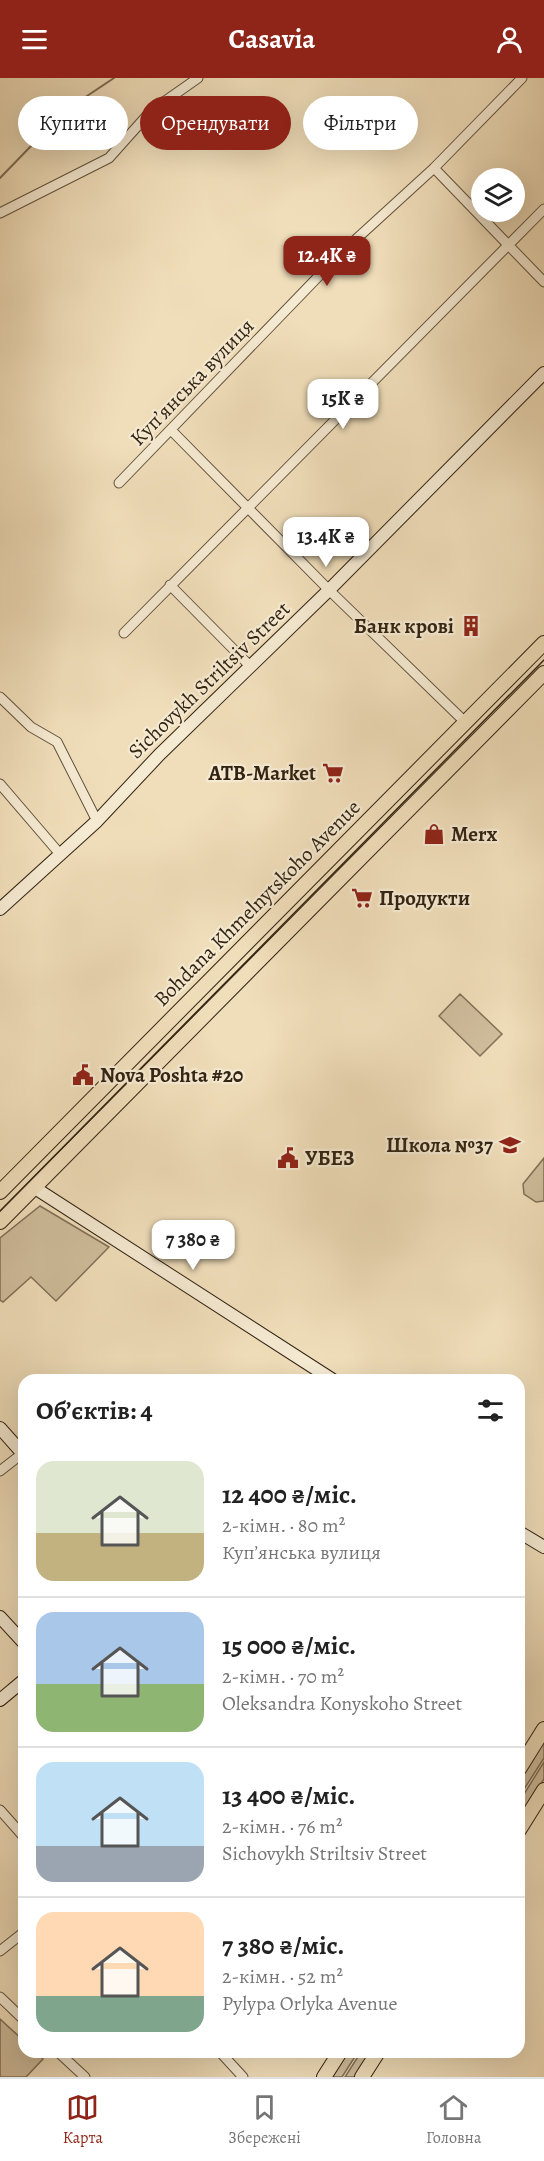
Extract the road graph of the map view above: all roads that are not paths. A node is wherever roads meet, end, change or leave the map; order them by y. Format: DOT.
graph roads {
  1 [pos="198,78"];
  2 [pos="522,78"];
  3 [pos="434,168"];
  4 [pos="544,209"];
  5 [pos="0,213"];
  6 [pos="507,246"];
  7 [pos="544,282"];
  8 [pos="544,373"];
  9 [pos="171,430"];
  10 [pos="119,483"];
  11 [pos="248,507"];
  12 [pos="170,585"];
  13 [pos="329,591"];
  14 [pos="124,633"];
  15 [pos="544,643"];
  16 [pos="250,666"];
  17 [pos="544,673"];
  18 [pos="0,697"];
  19 [pos="465,722"];
  20 [pos="481,737"];
  21 [pos="0,784"];
  22 [pos="97,821"];
  23 [pos="60,854"];
  24 [pos="0,909"];
  25 [pos="273,916"];
  26 [pos="289,931"];
  27 [pos="17,1175"];
  28 [pos="35,1188"];
  29 [pos="0,1192"];
  30 [pos="0,1222"];
  31 [pos="324,1374"];
  32 [pos="0,1428"];
  33 [pos="18,1448"];
  34 [pos="18,1458"];
  35 [pos="0,1472"];
  36 [pos="525,1536"];
  37 [pos="544,1547"];
  38 [pos="0,1617"];
  39 [pos="18,1636"];
  40 [pos="18,1685"];
  41 [pos="0,1700"];
  42 [pos="544,1729"];
  43 [pos="525,1759"];
  44 [pos="544,1790"];
  45 [pos="0,1810"];
  46 [pos="525,1820"];
  47 [pos="18,1830"];
  48 [pos="18,1937"];
  49 [pos="0,1951"];
  50 [pos="0,1997"];
  51 [pos="18,2014"];
  52 [pos="64,2058"];
  53 [pos="226,2058"];
  54 [pos="336,2058"];
  55 [pos="374,2058"];
  56 [pos="85,2077"];
  57 [pos="243,2077"];
  58 [pos="324,2077"];
  59 [pos="362,2077"];
  1 -- 5 [label="street"];
  2 -- 3 [label="street, Купʼянська вулиця"];
  3 -- 6 [label="street"];
  3 -- 9 [label="street, Купʼянська вулиця"];
  4 -- 6 [label="street"];
  6 -- 7 [label="street"];
  6 -- 11 [label="street"];
  8 -- 13 [label="street, Sichovykh Striltsiv Street"];
  9 -- 10 [label="street, Купʼянська вулиця"];
  9 -- 11 [label="street"];
  11 -- 12 [label="street"];
  11 -- 13 [label="street"];
  12 -- 14 [label="street"];
  12 -- 16 [label="street"];
  13 -- 16 [label="street, Sichovykh Striltsiv Street"];
  13 -- 19 [label="street"];
  15 -- 19 [label="main road, Bohdana Khmelnytskoho Avenue"];
  16 -- 22 [label="street, Sichovykh Striltsiv Street"];
  17 -- 20 [label="main road, Bohdana Khmelnytskoho Avenue"];
  18 -- 22 [label="street"];
  19 -- 20 [label="main road"];
  19 -- 25 [label="main road, Bohdana Khmelnytskoho Avenue"];
  20 -- 26 [label="main road, Bohdana Khmelnytskoho Avenue"];
  21 -- 23 [label="street"];
  22 -- 23 [label="street, Sichovykh Striltsiv Street"];
  23 -- 24 [label="street, Sichovykh Striltsiv Street"];
  25 -- 26 [label="main road"];
  25 -- 27 [label="main road, Bohdana Khmelnytskoho Avenue"];
  26 -- 28 [label="main road, Bohdana Khmelnytskoho Avenue"];
  27 -- 28 [label="main road"];
  27 -- 29 [label="main road, Bohdana Khmelnytskoho Avenue"];
  28 -- 30 [label="main road, Bohdana Khmelnytskoho Avenue"];
  28 -- 31 [label="street"];
  32 -- 33 [label="street"];
  34 -- 35 [label="street"];
  36 -- 37 [label="street"];
  38 -- 39 [label="street"];
  40 -- 41 [label="street"];
  42 -- 43 [label="main road"];
  44 -- 46 [label="main road"];
  45 -- 47 [label="street"];
  48 -- 49 [label="street"];
  50 -- 51 [label="street"];
  52 -- 56 [label="street"];
  53 -- 57 [label="street"];
  54 -- 58 [label="main road"];
  55 -- 59 [label="main road"];
}
